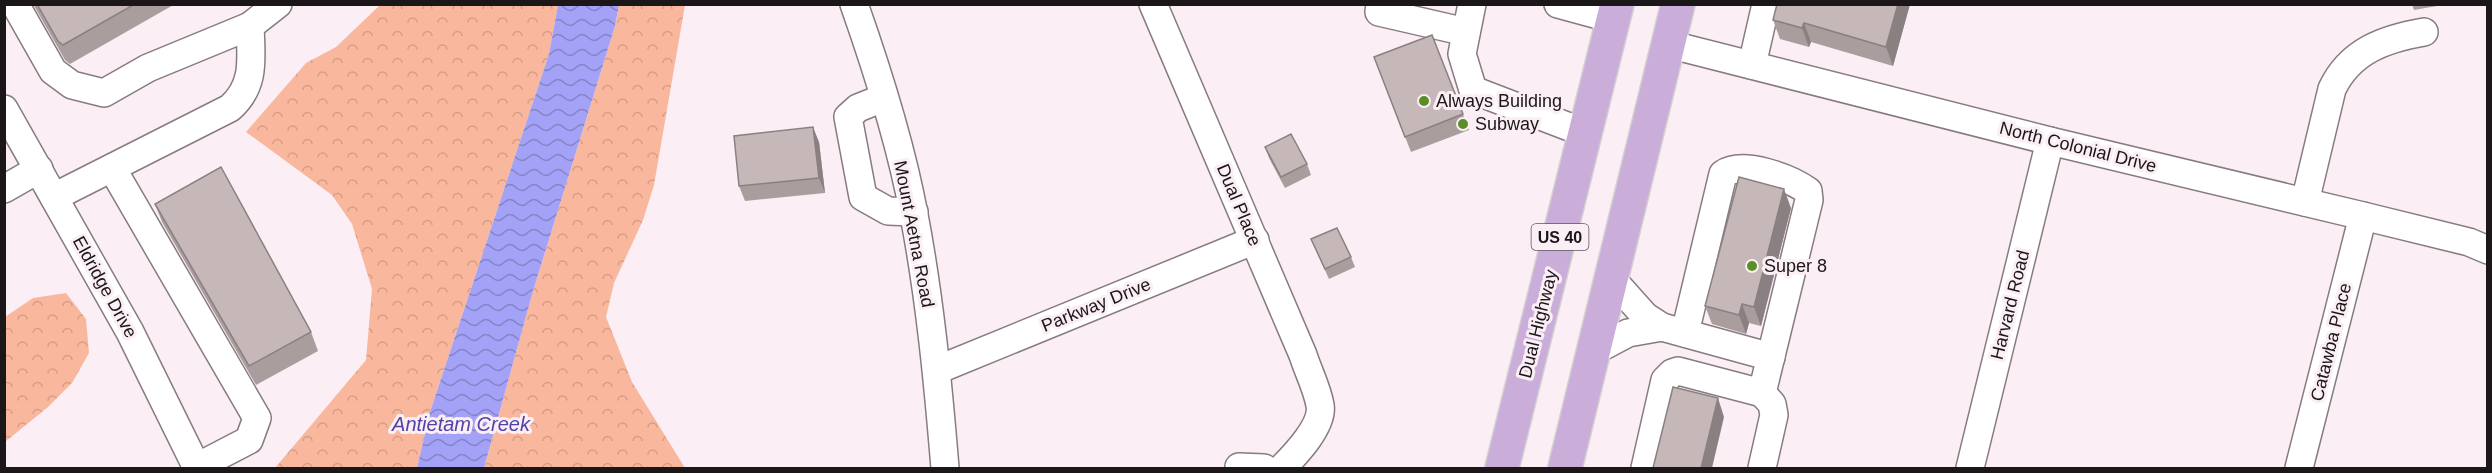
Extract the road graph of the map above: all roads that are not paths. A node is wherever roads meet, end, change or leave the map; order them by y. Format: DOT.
graph roads {
  1 [pos="15,4"];
  2 [pos="278,4"];
  3 [pos="854,4"];
  4 [pos="1153,4"];
  5 [pos="1380,4"];
  6 [pos="1472,4"];
  7 [pos="1558,4"];
  8 [pos="1678,4"];
  9 [pos="1766,4"];
  10 [pos="1615,12"];
  11 [pos="250,26"];
  12 [pos="1466,32"];
  13 [pos="2424,32"];
  14 [pos="1668,44"];
  15 [pos="1752,65"];
  16 [pos="883,98"];
  17 [pos="4,109"];
  18 [pos="1585,133"];
  19 [pos="2050,141"];
  20 [pos="112,168"];
  21 [pos="39,169"];
  22 [pos="4,189"];
  23 [pos="54,197"];
  24 [pos="2305,202"];
  25 [pos="914,212"];
  26 [pos="2363,216"];
  27 [pos="1255,240"];
  28 [pos="2487,250"];
  29 [pos="1611,278"];
  30 [pos="1673,330"];
  31 [pos="1593,351"];
  32 [pos="1771,357"];
  33 [pos="937,370"];
  34 [pos="1762,393"];
  35 [pos="197,468"];
  36 [pos="945,468"];
  37 [pos="1282,468"];
  38 [pos="1502,468"];
  39 [pos="1565,468"];
  40 [pos="1645,468"];
  41 [pos="1762,468"];
  42 [pos="1970,468"];
  43 [pos="2299,468"];
  1 -- 11 [label="street"];
  2 -- 11 [label="street"];
  3 -- 16 [label="street, Mount Aetna Road"];
  4 -- 27 [label="street, Dual Place"];
  5 -- 12 [label="street"];
  6 -- 12 [label="street"];
  7 -- 10 [label="street"];
  8 -- 14 [label="main road"];
  9 -- 15 [label="street"];
  10 -- 18 [label="main road, Dual Highway / US 40"];
  11 -- 20 [label="street"];
  12 -- 18 [label="street"];
  13 -- 24 [label="street"];
  14 -- 15 [label="street, North Colonial Drive"];
  14 -- 29 [label="main road"];
  15 -- 19 [label="street, North Colonial Drive"];
  16 -- 25 [label="street, Mount Aetna Road"];
  16 -- 25 [label="street"];
  17 -- 21 [label="street, Eldridge Drive"];
  18 -- 38 [label="main road, Dual Highway / US 40"];
  19 -- 24 [label="street, North Colonial Drive"];
  19 -- 42 [label="street, Harvard Road"];
  20 -- 23 [label="street"];
  20 -- 35 [label="street"];
  21 -- 22 [label="street"];
  21 -- 23 [label="street, Eldridge Drive"];
  23 -- 35 [label="street, Eldridge Drive"];
  24 -- 26 [label="street, North Colonial Drive"];
  25 -- 33 [label="street, Mount Aetna Road"];
  26 -- 28 [label="street, North Colonial Drive"];
  26 -- 43 [label="street, Catawba Place"];
  27 -- 33 [label="street, Parkway Drive"];
  27 -- 37 [label="street, Dual Place"];
  29 -- 30 [label="street"];
  29 -- 31 [label="main road"];
  30 -- 31 [label="street"];
  30 -- 32 [label="street"];
  30 -- 32 [label="street"];
  31 -- 39 [label="main road"];
  32 -- 34 [label="street"];
  33 -- 36 [label="street, Mount Aetna Road"];
  34 -- 40 [label="street"];
  34 -- 41 [label="street"];
}
